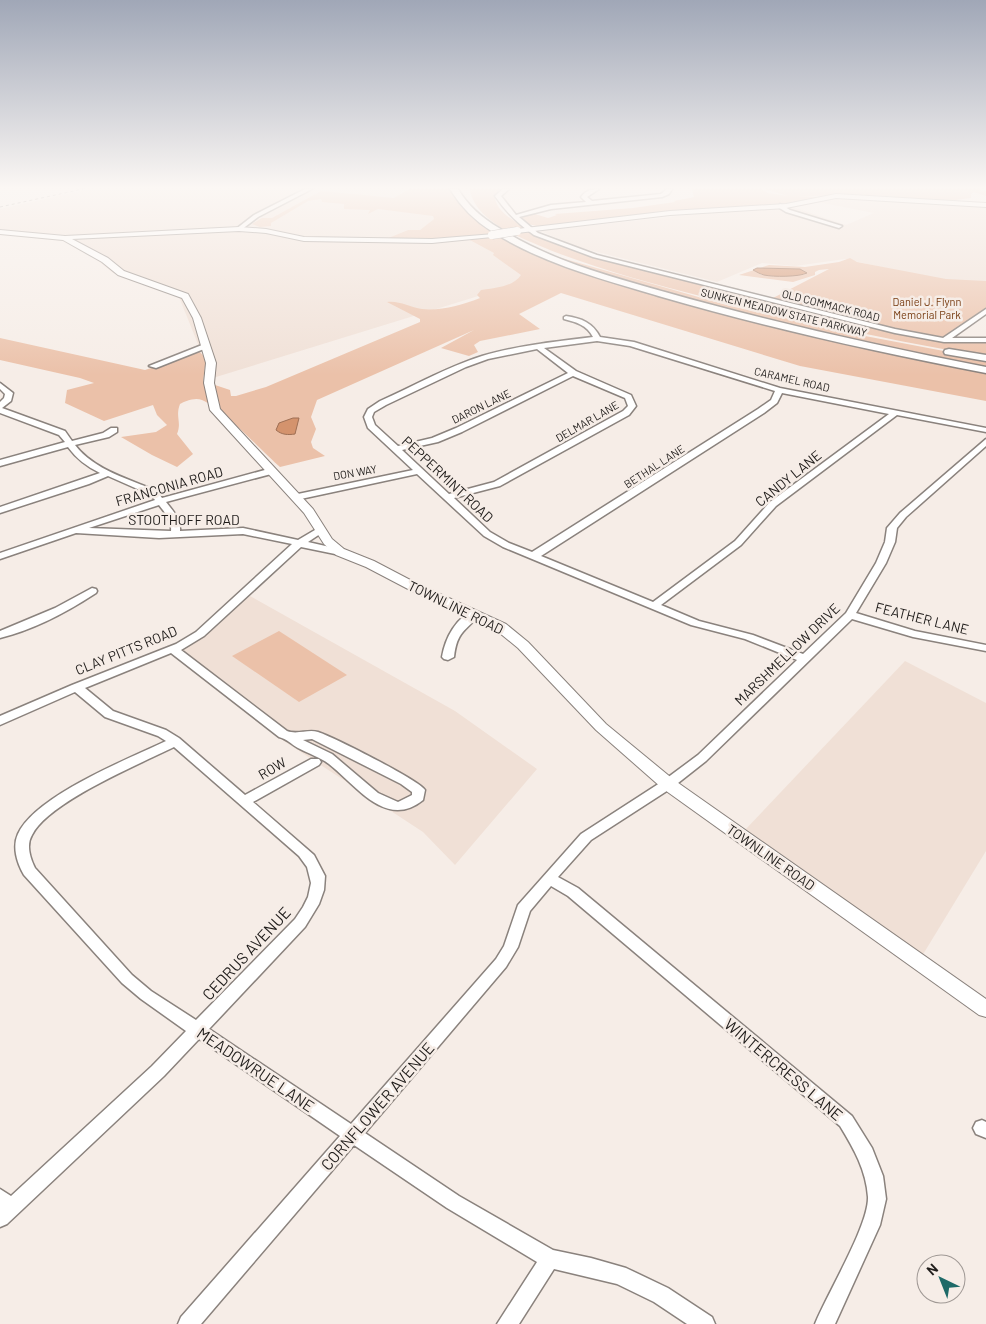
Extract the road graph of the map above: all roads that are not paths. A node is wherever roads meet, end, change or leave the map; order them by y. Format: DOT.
graph roads {
  1 [pos="88,251"];
  2 [pos="538,251"];
  3 [pos="548,251"];
  4 [pos="580,251"];
  5 [pos="986,311"];
  6 [pos="566,318"];
  7 [pos="596,339"];
  8 [pos="944,340"];
  9 [pos="986,340"];
  10 [pos="920,346"];
  11 [pos="205,347"];
  12 [pos="538,347"];
  13 [pos="938,350"];
  14 [pos="986,358"];
  15 [pos="153,366"];
  16 [pos="986,370"];
  17 [pos="573,373"];
  18 [pos="0,386"];
  19 [pos="779,390"];
  20 [pos="0,406"];
  21 [pos="0,410"];
  22 [pos="896,412"];
  23 [pos="114,430"];
  24 [pos="986,430"];
  25 [pos="986,442"];
  26 [pos="71,443"];
  27 [pos="396,449"];
  28 [pos="0,463"];
  29 [pos="272,471"];
  30 [pos="418,471"];
  31 [pos="107,473"];
  32 [pos="296,497"];
  33 [pos="447,497"];
  34 [pos="161,501"];
  35 [pos="0,510"];
  36 [pos="75,530"];
  37 [pos="320,530"];
  38 [pos="175,535"];
  39 [pos="298,544"];
  40 [pos="340,552"];
  41 [pos="535,555"];
  42 [pos="0,556"];
  43 [pos="92,591"];
  44 [pos="654,606"];
  45 [pos="475,614"];
  46 [pos="850,615"];
  47 [pos="0,635"];
  48 [pos="986,648"];
  49 [pos="174,649"];
  50 [pos="448,657"];
  51 [pos="805,659"];
  52 [pos="76,687"];
  53 [pos="0,721"];
  54 [pos="292,737"];
  55 [pos="175,741"];
  56 [pos="315,762"];
  57 [pos="668,784"];
  58 [pos="245,801"];
  59 [pos="549,878"];
  60 [pos="986,1009"];
  61 [pos="197,1030"];
  62 [pos="353,1134"];
  63 [pos="4,1208"];
  64 [pos="550,1260"];
  65 [pos="188,1324"];
  66 [pos="507,1324"];
  67 [pos="705,1324"];
  68 [pos="825,1324"];
  1 -- 11 [label="main road, TOWNLINE ROAD"];
  2 -- 16 [label="highway, SUNKEN MEADOW STATE PARKWAY"];
  3 -- 10 [label="highway, SUNKEN MEADOW STATE PARKWAY"];
  4 -- 8 [label="street, OLD COMMACK ROAD"];
  5 -- 8 [label="street"];
  6 -- 7 [label="street"];
  7 -- 12 [label="street, PEPPERMINT ROAD"];
  7 -- 19 [label="street, CARAMEL ROAD"];
  8 -- 9 [label="street, OLD COMMACK ROAD"];
  11 -- 15 [label="street"];
  11 -- 29 [label="main road, TOWNLINE ROAD"];
  12 -- 17 [label="street, DELMAR LANE"];
  12 -- 27 [label="street, PEPPERMINT ROAD"];
  13 -- 14 [label="highway"];
  17 -- 27 [label="street, DARON LANE"];
  17 -- 33 [label="street, DELMAR LANE"];
  18 -- 20 [label="street"];
  19 -- 22 [label="street, CARAMEL ROAD"];
  19 -- 41 [label="street, BETHAL LANE"];
  21 -- 26 [label="street"];
  22 -- 24 [label="street, CARAMEL ROAD"];
  22 -- 44 [label="street, CANDY LANE"];
  23 -- 26 [label="street"];
  25 -- 46 [label="street, MARSHMELLOW DRIVE"];
  26 -- 28 [label="street"];
  26 -- 31 [label="street"];
  27 -- 30 [label="street, PEPPERMINT ROAD"];
  29 -- 32 [label="main road, TOWNLINE ROAD"];
  29 -- 34 [label="street, FRANCONIA ROAD"];
  30 -- 32 [label="street, DON WAY"];
  30 -- 33 [label="street, PEPPERMINT ROAD"];
  31 -- 34 [label="street"];
  31 -- 35 [label="street"];
  32 -- 37 [label="main road, TOWNLINE ROAD"];
  33 -- 41 [label="street, PEPPERMINT ROAD"];
  34 -- 36 [label="street, FRANCONIA ROAD"];
  34 -- 38 [label="street"];
  36 -- 38 [label="street, STOOTHOFF ROAD"];
  36 -- 42 [label="street, STOOTHOFF ROAD"];
  37 -- 39 [label="street, CLAY PITTS ROAD"];
  37 -- 40 [label="main road, TOWNLINE ROAD"];
  38 -- 39 [label="street, STOOTHOFF ROAD"];
  39 -- 40 [label="street, STOOTHOFF ROAD"];
  39 -- 49 [label="street, CLAY PITTS ROAD"];
  40 -- 45 [label="main road, TOWNLINE ROAD"];
  41 -- 44 [label="street, PEPPERMINT ROAD"];
  43 -- 47 [label="street"];
  44 -- 51 [label="street, PEPPERMINT ROAD"];
  45 -- 50 [label="street"];
  45 -- 57 [label="main road, TOWNLINE ROAD"];
  46 -- 48 [label="street, FEATHER LANE"];
  46 -- 51 [label="street, MARSHMELLOW DRIVE"];
  49 -- 52 [label="street, CLAY PITTS ROAD"];
  49 -- 54 [label="street"];
  51 -- 57 [label="street, MARSHMELLOW DRIVE"];
  52 -- 53 [label="street, CLAY PITTS ROAD"];
  52 -- 55 [label="street, CEDRUS AVENUE"];
  54 -- 54 [label="street"];
  55 -- 58 [label="street, CEDRUS AVENUE"];
  55 -- 61 [label="street, MEADOWRUE LANE"];
  56 -- 58 [label="street, ROW"];
  57 -- 59 [label="street, MARSHMELLOW DRIVE"];
  57 -- 60 [label="main road, TOWNLINE ROAD"];
  58 -- 61 [label="street, CEDRUS AVENUE"];
  59 -- 62 [label="street, CORNFLOWER AVENUE"];
  59 -- 68 [label="street, WINTERCRESS LANE"];
  61 -- 62 [label="street, MEADOWRUE LANE"];
  61 -- 63 [label="street, CEDRUS AVENUE"];
  62 -- 64 [label="street, MEADOWRUE LANE"];
  62 -- 65 [label="street, CORNFLOWER AVENUE"];
  64 -- 66 [label="street"];
  64 -- 67 [label="street, MEADOWRUE LANE"];
}
